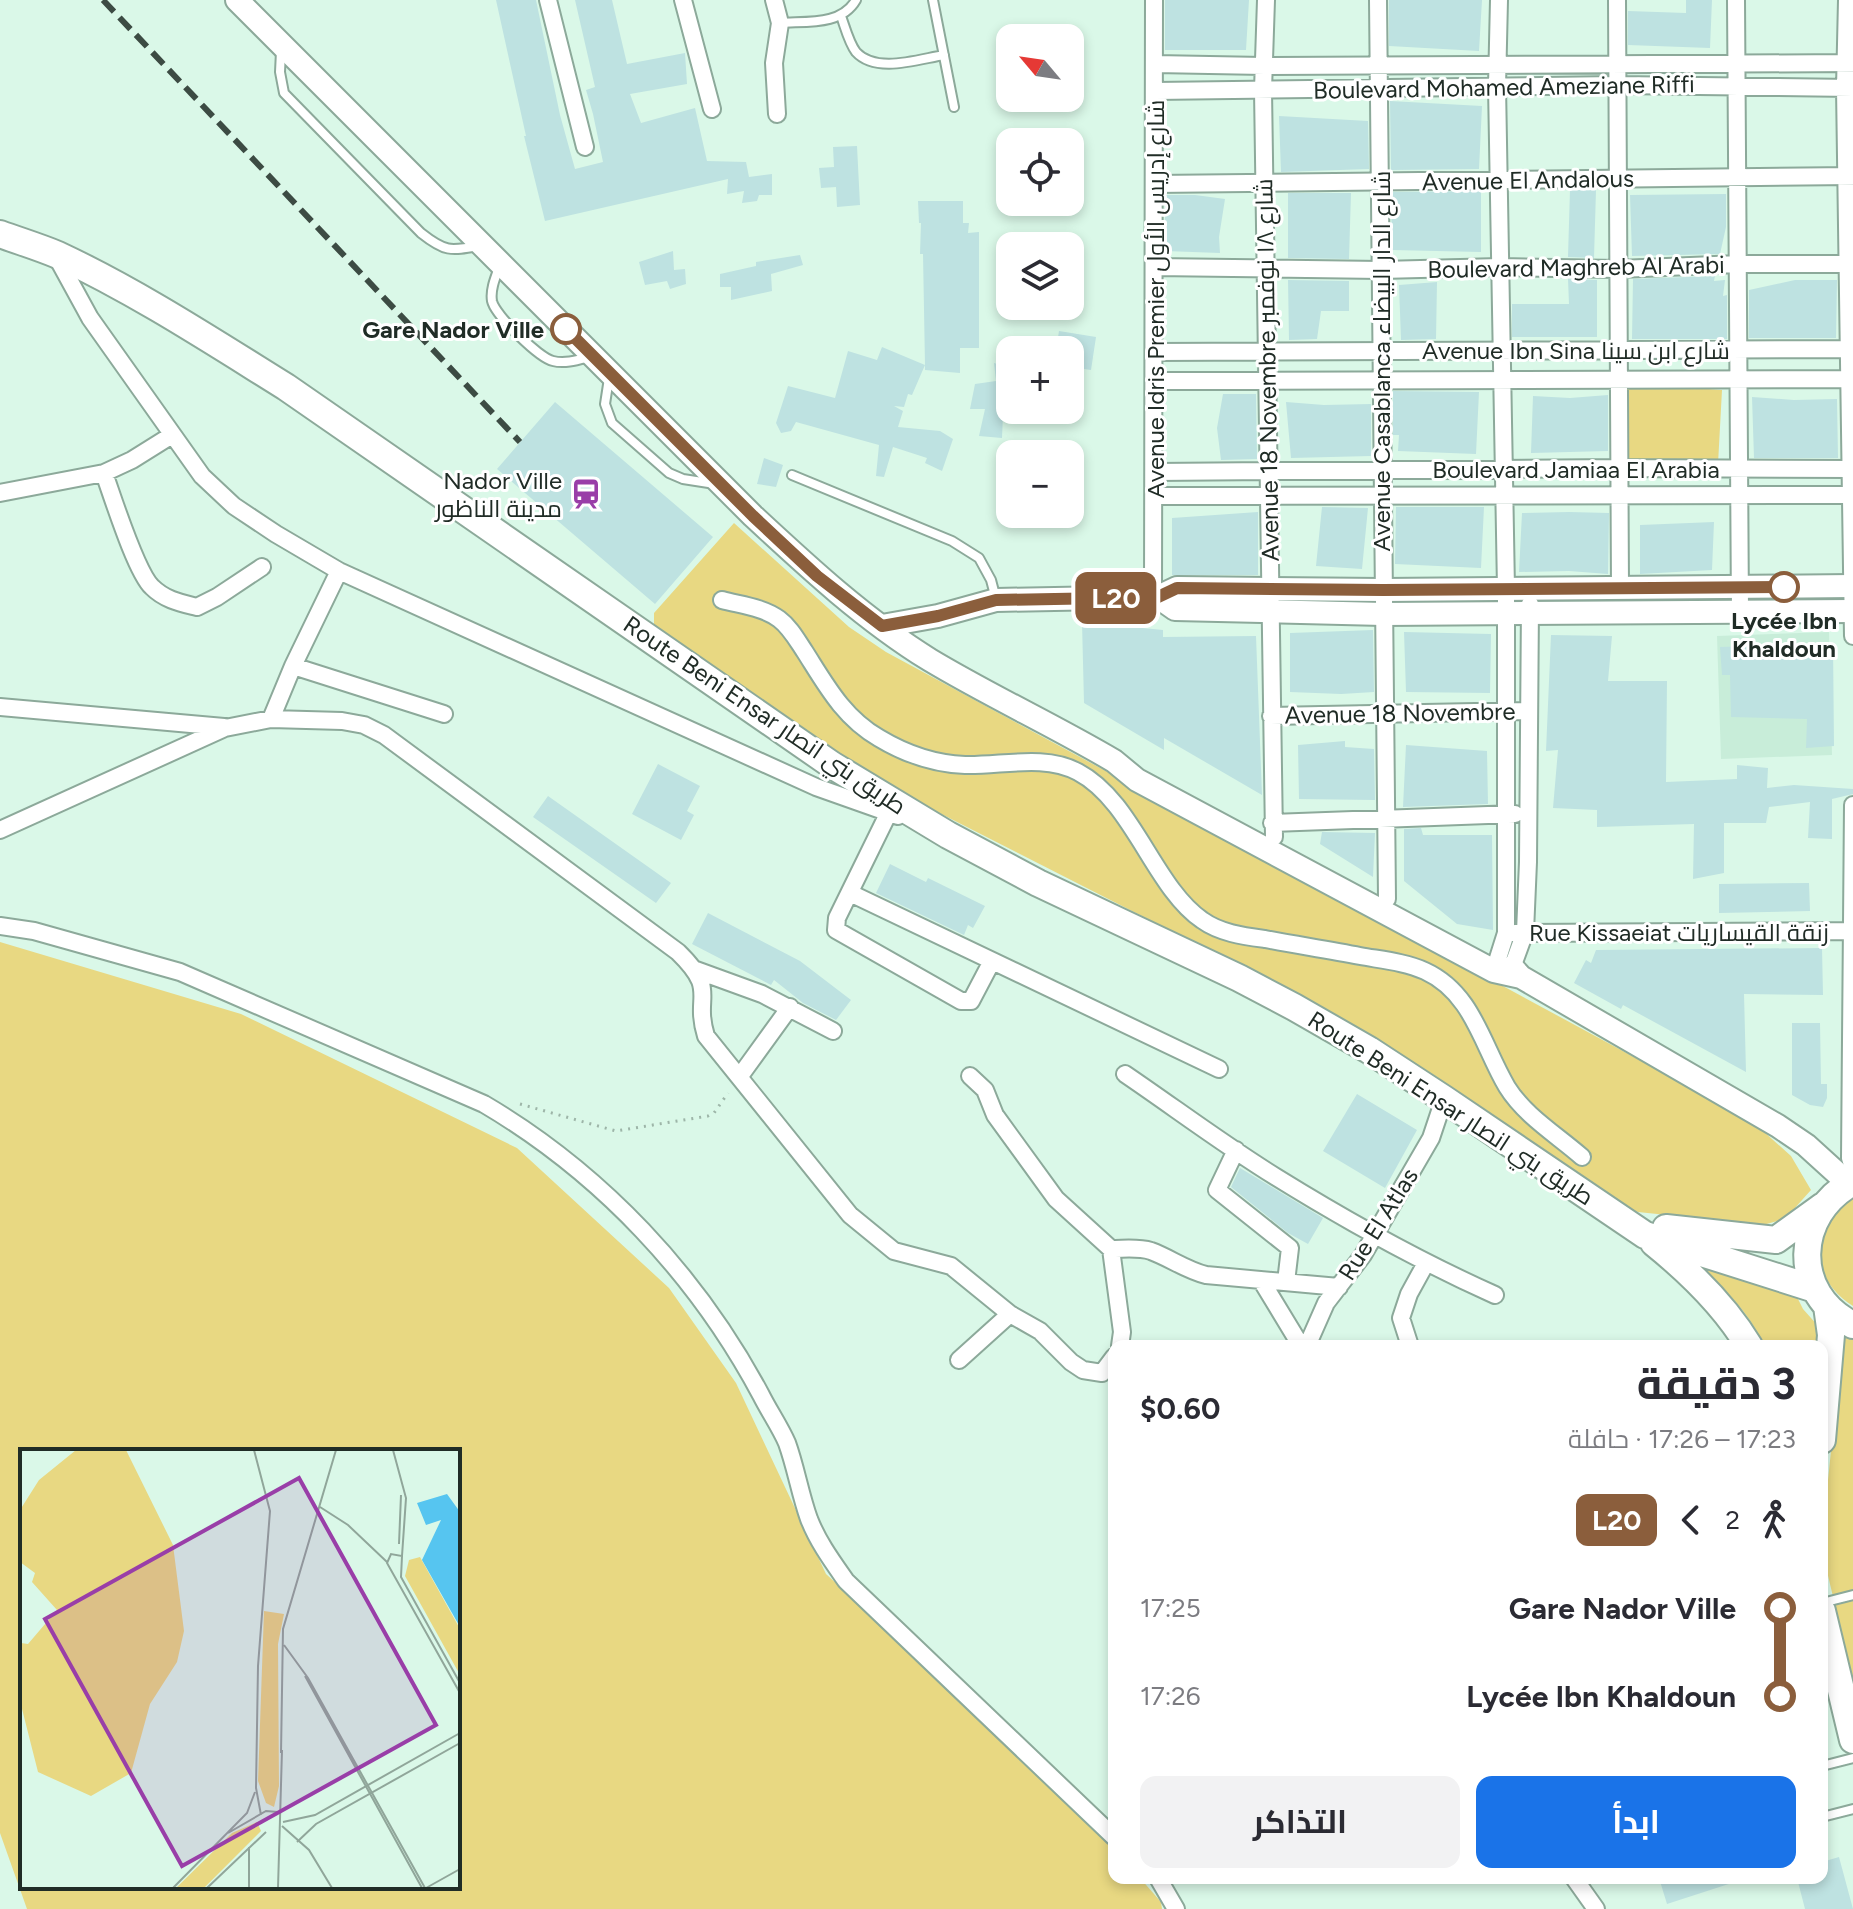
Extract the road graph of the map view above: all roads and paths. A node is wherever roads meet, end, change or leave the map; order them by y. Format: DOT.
graph roads {
  1 [pos="237,0"];
  2 [pos="548,0"];
  3 [pos="683,0"];
  4 [pos="774,0"];
  5 [pos="856,0"];
  6 [pos="933,0"];
  7 [pos="1154,0"];
  8 [pos="1266,0"];
  9 [pos="1378,0"];
  10 [pos="1499,0"];
  11 [pos="1617,0"];
  12 [pos="1736,0"];
  13 [pos="1847,0"];
  14 [pos="841,16"];
  15 [pos="780,23"];
  16 [pos="281,46"];
  17 [pos="944,55"];
  18 [pos="1850,63"];
  19 [pos="1155,64"];
  20 [pos="1618,64"];
  21 [pos="1737,64"];
  22 [pos="1378,65"];
  23 [pos="1499,65"];
  24 [pos="1264,66"];
  25 [pos="1617,85"];
  26 [pos="1737,85"];
  27 [pos="1497,86"];
  28 [pos="1379,87"];
  29 [pos="1849,88"];
  30 [pos="1263,90"];
  31 [pos="1155,91"];
  32 [pos="954,107"];
  33 [pos="712,109"];
  34 [pos="777,114"];
  35 [pos="585,147"];
  36 [pos="1850,176"];
  37 [pos="1738,177"];
  38 [pos="1618,179"];
  39 [pos="1500,180"];
  40 [pos="1379,181"];
  41 [pos="1265,183"];
  42 [pos="1154,184"];
  43 [pos="0,234"];
  44 [pos="482,245"];
  45 [pos="55,254"];
  46 [pos="501,264"];
  47 [pos="1738,264"];
  48 [pos="1851,264"];
  49 [pos="1155,267"];
  50 [pos="1500,267"];
  51 [pos="1266,269"];
  52 [pos="1619,269"];
  53 [pos="1381,270"];
  54 [pos="1738,349"];
  55 [pos="1851,349"];
  56 [pos="1501,350"];
  57 [pos="1619,350"];
  58 [pos="1267,351"];
  59 [pos="1381,351"];
  60 [pos="1155,352"];
  61 [pos="593,356"];
  62 [pos="610,373"];
  63 [pos="1738,379"];
  64 [pos="1851,379"];
  65 [pos="1501,380"];
  66 [pos="1619,380"];
  67 [pos="1155,381"];
  68 [pos="1267,381"];
  69 [pos="1381,381"];
  70 [pos="172,435"];
  71 [pos="1620,468"];
  72 [pos="1503,469"];
  73 [pos="1739,469"];
  74 [pos="1852,469"];
  75 [pos="1382,470"];
  76 [pos="1268,471"];
  77 [pos="1155,472"];
  78 [pos="104,473"];
  79 [pos="792,475"];
  80 [pos="723,485"];
  81 [pos="0,493"];
  82 [pos="1619,495"];
  83 [pos="1739,495"];
  84 [pos="1852,495"];
  85 [pos="1155,496"];
  86 [pos="1268,496"];
  87 [pos="1382,496"];
  88 [pos="1503,496"];
  89 [pos="262,567"];
  90 [pos="339,571"];
  91 [pos="1853,586"];
  92 [pos="1739,587"];
  93 [pos="1620,588"];
  94 [pos="1506,589"];
  95 [pos="1530,589"];
  96 [pos="1383,590"];
  97 [pos="1156,597"];
  98 [pos="1270,599"];
  99 [pos="722,600"];
  100 [pos="996,600"];
  101 [pos="1853,611"];
  102 [pos="1740,612"];
  103 [pos="1506,613"];
  104 [pos="1530,613"];
  105 [pos="1383,614"];
  106 [pos="882,626"];
  107 [pos="1853,636"];
  108 [pos="293,666"];
  109 [pos="0,707"];
  110 [pos="1529,711"];
  111 [pos="1506,712"];
  112 [pos="444,714"];
  113 [pos="1384,714"];
  114 [pos="1271,716"];
  115 [pos="271,719"];
  116 [pos="225,728"];
  117 [pos="1114,761"];
  118 [pos="1853,805"];
  119 [pos="889,812"];
  120 [pos="1528,814"];
  121 [pos="1506,815"];
  122 [pos="1385,819"];
  123 [pos="1853,824"];
  124 [pos="0,830"];
  125 [pos="1273,830"];
  126 [pos="948,835"];
  127 [pos="850,893"];
  128 [pos="1387,899"];
  129 [pos="0,926"];
  130 [pos="1852,931"];
  131 [pos="1525,932"];
  132 [pos="1506,933"];
  133 [pos="992,961"];
  134 [pos="696,970"];
  135 [pos="1507,970"];
  136 [pos="790,1007"];
  137 [pos="833,1031"];
  138 [pos="1219,1069"];
  139 [pos="1125,1074"];
  140 [pos="740,1076"];
  141 [pos="970,1076"];
  142 [pos="1444,1099"];
  143 [pos="484,1104"];
  144 [pos="1236,1150"];
  145 [pos="1582,1157"];
  146 [pos="1852,1178"];
  147 [pos="1823,1206"];
  148 [pos="1636,1229"];
  149 [pos="1374,1235"];
  150 [pos="1111,1249"];
  151 [pos="1426,1263"];
  152 [pos="1261,1280"];
  153 [pos="1286,1282"];
  154 [pos="1339,1287"];
  155 [pos="1495,1295"];
  156 [pos="1821,1297"];
  157 [pos="1010,1314"];
  158 [pos="1853,1325"];
  159 [pos="1121,1340"];
  160 [pos="1300,1340"];
  161 [pos="1307,1340"];
  162 [pos="1408,1340"];
  163 [pos="1745,1340"];
  164 [pos="959,1360"];
  165 [pos="1108,1365"];
  166 [pos="1828,1370"];
  167 [pos="1853,1595"];
  168 [pos="1828,1601"];
  169 [pos="1830,1683"];
  170 [pos="1853,1740"];
  171 [pos="1853,1758"];
  172 [pos="1828,1764"];
  173 [pos="1853,1809"];
  174 [pos="1828,1815"];
  175 [pos="1108,1831"];
  176 [pos="1161,1884"];
  177 [pos="1578,1884"];
  178 [pos="1176,1909"];
  179 [pos="1596,1909"];
  1 -- 16 [label="main road"];
  2 -- 35 [label="street"];
  3 -- 33 [label="street"];
  4 -- 15 [label="street"];
  5 -- 14 [label="lane"];
  6 -- 17 [label="lane"];
  7 -- 19 [label="street, Avenue Idris Premier شارع إدريس الأول"];
  8 -- 24 [label="street, Avenue 18 Novembre شارع ١٨ نوفمبر"];
  9 -- 22 [label="street, Avenue Casablanca شارع الدار البيضاء"];
  10 -- 23 [label="street"];
  11 -- 20 [label="street"];
  12 -- 21 [label="street"];
  13 -- 18 [label="street"];
  14 -- 15 [label="lane"];
  14 -- 17 [label="lane"];
  15 -- 34 [label="street"];
  16 -- 44 [label="main road"];
  16 -- 44 [label="lane"];
  17 -- 32 [label="lane"];
  18 -- 21 [label="street, Boulevard Mohamed Ameziane Riffi"];
  18 -- 29 [label="street"];
  19 -- 24 [label="street, Boulevard Mohamed Ameziane Riffi"];
  19 -- 31 [label="street, Avenue Idris Premier شارع إدريس الأول"];
  20 -- 21 [label="street, Boulevard Mohamed Ameziane Riffi"];
  20 -- 23 [label="street, Boulevard Mohamed Ameziane Riffi"];
  20 -- 25 [label="street"];
  21 -- 26 [label="street"];
  22 -- 23 [label="street, Boulevard Mohamed Ameziane Riffi"];
  22 -- 24 [label="street, Boulevard Mohamed Ameziane Riffi"];
  22 -- 28 [label="street, Avenue Casablanca شارع الدار البيضاء"];
  23 -- 27 [label="street"];
  24 -- 30 [label="street, Avenue 18 Novembre شارع ١٨ نوفمبر"];
  25 -- 26 [label="street, Boulevard Mohamed Ameziane Riffi"];
  25 -- 27 [label="street, Boulevard Mohamed Ameziane Riffi"];
  25 -- 38 [label="street"];
  26 -- 29 [label="street, Boulevard Mohamed Ameziane Riffi"];
  26 -- 37 [label="street"];
  27 -- 28 [label="street, Boulevard Mohamed Ameziane Riffi"];
  27 -- 39 [label="street"];
  28 -- 30 [label="street, Boulevard Mohamed Ameziane Riffi"];
  28 -- 40 [label="street, Avenue Casablanca شارع الدار البيضاء"];
  29 -- 36 [label="street"];
  30 -- 31 [label="street, Boulevard Mohamed Ameziane Riffi"];
  30 -- 41 [label="street, Avenue 18 Novembre شارع ١٨ نوفمبر"];
  31 -- 42 [label="street, Avenue Idris Premier شارع إدريس الأول"];
  36 -- 37 [label="street, Avenue El Andalous"];
  36 -- 48 [label="street"];
  37 -- 38 [label="street, Avenue El Andalous"];
  37 -- 47 [label="street"];
  38 -- 39 [label="street, Avenue El Andalous"];
  38 -- 52 [label="street"];
  39 -- 40 [label="street, Avenue El Andalous"];
  39 -- 50 [label="street"];
  40 -- 41 [label="street, Avenue El Andalous"];
  40 -- 53 [label="street, Avenue Casablanca شارع الدار البيضاء"];
  41 -- 42 [label="street, Avenue El Andalous"];
  41 -- 51 [label="street, Avenue 18 Novembre شارع ١٨ نوفمبر"];
  42 -- 49 [label="street, Avenue Idris Premier شارع إدريس الأول"];
  43 -- 45 [label="main road, Route Beni Ensar طريق بني انصار"];
  44 -- 46 [label="main road"];
  45 -- 70 [label="street"];
  45 -- 126 [label="main road, Route Beni Ensar طريق بني انصار"];
  46 -- 61 [label="main road"];
  46 -- 61 [label="lane"];
  47 -- 48 [label="street, Boulevard Maghreb Al Arabi"];
  47 -- 52 [label="street, Boulevard Maghreb Al Arabi"];
  47 -- 54 [label="street"];
  48 -- 55 [label="street"];
  49 -- 51 [label="street, Boulevard Maghreb Al Arabi"];
  49 -- 60 [label="street, Avenue Idris Premier شارع إدريس الأول"];
  50 -- 52 [label="street, Boulevard Maghreb Al Arabi"];
  50 -- 53 [label="street, Boulevard Maghreb Al Arabi"];
  50 -- 56 [label="street"];
  51 -- 53 [label="street, Boulevard Maghreb Al Arabi"];
  51 -- 58 [label="street, Avenue 18 Novembre شارع ١٨ نوفمبر"];
  52 -- 57 [label="street"];
  53 -- 59 [label="street, Avenue Casablanca شارع الدار البيضاء"];
  54 -- 55 [label="street, Avenue Ibn Sina شارع ابن سينا"];
  54 -- 57 [label="street, Avenue Ibn Sina شارع ابن سينا"];
  54 -- 63 [label="street"];
  55 -- 64 [label="street"];
  56 -- 57 [label="street, Avenue Ibn Sina شارع ابن سينا"];
  56 -- 59 [label="street, Avenue Ibn Sina شارع ابن سينا"];
  56 -- 65 [label="street"];
  57 -- 66 [label="street"];
  58 -- 59 [label="street, Avenue Ibn Sina شارع ابن سينا"];
  58 -- 60 [label="street, Avenue Ibn Sina شارع ابن سينا"];
  58 -- 68 [label="street, Avenue 18 Novembre شارع ١٨ نوفمبر"];
  59 -- 69 [label="street, Avenue Casablanca شارع الدار البيضاء"];
  60 -- 67 [label="street, Avenue Idris Premier شارع إدريس الأول"];
  61 -- 62 [label="main road"];
  62 -- 80 [label="main road"];
  62 -- 80 [label="lane"];
  63 -- 64 [label="street, Avenue Ibn Sina شارع ابن سينا"];
  63 -- 66 [label="street, Avenue Ibn Sina شارع ابن سينا"];
  63 -- 73 [label="street"];
  64 -- 74 [label="street"];
  65 -- 66 [label="street, Avenue Ibn Sina شارع ابن سينا"];
  65 -- 69 [label="street, Avenue Ibn Sina شارع ابن سينا"];
  65 -- 72 [label="street"];
  66 -- 71 [label="street"];
  67 -- 68 [label="street, Avenue Ibn Sina شارع ابن سينا"];
  67 -- 77 [label="street, Avenue Idris Premier شارع إدريس الأول"];
  68 -- 69 [label="street, Avenue Ibn Sina شارع ابن سينا"];
  68 -- 76 [label="street, Avenue 18 Novembre شارع ١٨ نوفمبر"];
  69 -- 75 [label="street, Avenue Casablanca شارع الدار البيضاء"];
  70 -- 78 [label="street"];
  70 -- 90 [label="street"];
  71 -- 72 [label="street, Boulevard Jamiaa El Arabia"];
  71 -- 73 [label="street, Boulevard Jamiaa El Arabia"];
  71 -- 82 [label="street"];
  72 -- 75 [label="street, Boulevard Jamiaa El Arabia"];
  72 -- 88 [label="street"];
  73 -- 74 [label="street, Boulevard Jamiaa El Arabia"];
  73 -- 83 [label="street"];
  74 -- 84 [label="street"];
  75 -- 76 [label="street, Boulevard Jamiaa El Arabia"];
  75 -- 87 [label="street, Avenue Casablanca شارع الدار البيضاء"];
  76 -- 77 [label="street, Boulevard Jamiaa El Arabia"];
  76 -- 86 [label="street, Avenue 18 Novembre شارع ١٨ نوفمبر"];
  77 -- 85 [label="street, Avenue Idris Premier شارع إدريس الأول"];
  78 -- 81 [label="street"];
  78 -- 89 [label="street"];
  79 -- 100 [label="lane"];
  80 -- 106 [label="main road"];
  82 -- 83 [label="street, Boulevard Jamiaa El Arabia"];
  82 -- 88 [label="street, Boulevard Jamiaa El Arabia"];
  82 -- 93 [label="street"];
  83 -- 84 [label="street, Boulevard Jamiaa El Arabia"];
  83 -- 92 [label="street"];
  84 -- 91 [label="street"];
  85 -- 86 [label="street, Boulevard Jamiaa El Arabia"];
  85 -- 97 [label="street, Avenue Idris Premier شارع إدريس الأول"];
  86 -- 87 [label="street, Boulevard Jamiaa El Arabia"];
  86 -- 98 [label="street, Avenue 18 Novembre شارع ١٨ نوفمبر"];
  87 -- 88 [label="street, Boulevard Jamiaa El Arabia"];
  87 -- 96 [label="street, Avenue Casablanca شارع الدار البيضاء"];
  88 -- 94 [label="street"];
  90 -- 108 [label="street"];
  90 -- 119 [label="street"];
  91 -- 92 [label="main road"];
  91 -- 101 [label="street"];
  92 -- 93 [label="main road"];
  92 -- 102 [label="street"];
  93 -- 95 [label="main road"];
  94 -- 95 [label="main road"];
  94 -- 96 [label="main road"];
  94 -- 103 [label="street"];
  95 -- 104 [label="street"];
  96 -- 98 [label="main road"];
  96 -- 105 [label="street, Avenue Casablanca شارع الدار البيضاء"];
  97 -- 98 [label="main road"];
  97 -- 100 [label="main road"];
  98 -- 105 [label="main road"];
  98 -- 114 [label="street, Avenue 18 Novembre شارع ١٨ نوفمبر"];
  99 -- 145 [label="street"];
  100 -- 106 [label="main road"];
  101 -- 102 [label="main road"];
  101 -- 107 [label="street"];
  102 -- 104 [label="main road"];
  103 -- 104 [label="main road"];
  103 -- 105 [label="main road"];
  103 -- 111 [label="street"];
  104 -- 110 [label="street"];
  105 -- 113 [label="street, Avenue Casablanca شارع الدار البيضاء"];
  106 -- 117 [label="main road"];
  108 -- 112 [label="street"];
  108 -- 115 [label="street"];
  109 -- 116 [label="street"];
  110 -- 111 [label="street, Avenue 18 Novembre"];
  110 -- 120 [label="street"];
  111 -- 113 [label="street, Avenue 18 Novembre"];
  111 -- 121 [label="street"];
  113 -- 114 [label="street, Avenue 18 Novembre"];
  113 -- 122 [label="street, Avenue Casablanca شارع الدار البيضاء"];
  114 -- 125 [label="street, Avenue 18 Novembre شارع ١٨ نوفمبر"];
  115 -- 116 [label="street"];
  115 -- 134 [label="street"];
  116 -- 124 [label="street"];
  117 -- 125 [label="main road"];
  117 -- 135 [label="main road"];
  118 -- 123 [label="street"];
  119 -- 126 [label="street"];
  119 -- 127 [label="street"];
  120 -- 121 [label="street"];
  120 -- 131 [label="street"];
  121 -- 122 [label="street"];
  121 -- 132 [label="street"];
  122 -- 125 [label="street"];
  122 -- 128 [label="street, Avenue Casablanca شارع الدار البيضاء"];
  123 -- 130 [label="street"];
  125 -- 128 [label="main road"];
  126 -- 142 [label="main road, Route Beni Ensar طريق بني انصار"];
  127 -- 133 [label="street"];
  127 -- 133 [label="street"];
  128 -- 135 [label="main road"];
  129 -- 143 [label="street"];
  130 -- 131 [label="street, Rue Kissaeiat زنقة القيساريات"];
  130 -- 146 [label="street"];
  131 -- 132 [label="street, Rue Kissaeiat زنقة القيساريات"];
  131 -- 135 [label="street"];
  132 -- 135 [label="street"];
  133 -- 138 [label="street"];
  134 -- 136 [label="street"];
  134 -- 140 [label="street"];
  135 -- 146 [label="main road"];
  136 -- 137 [label="street"];
  136 -- 140 [label="street"];
  139 -- 144 [label="street"];
  140 -- 143 [label="path"];
  140 -- 157 [label="street"];
  141 -- 150 [label="street"];
  142 -- 148 [label="main road, Route Beni Ensar طريق بني انصار"];
  142 -- 149 [label="street, Rue El Atlas"];
  143 -- 175 [label="street"];
  144 -- 149 [label="street"];
  144 -- 153 [label="street"];
  146 -- 147 [label="main road, Route Beni Ensar طريق بني انصار"];
  147 -- 148 [label="main road, Route Beni Ensar طريق بني انصار"];
  147 -- 156 [label="main road"];
  148 -- 156 [label="main road, Route Beni Ensar طريق بني انصار"];
  148 -- 163 [label="main road"];
  149 -- 151 [label="street"];
  149 -- 154 [label="street, Rue El Atlas"];
  150 -- 152 [label="street"];
  150 -- 159 [label="street"];
  151 -- 155 [label="street"];
  151 -- 162 [label="street"];
  152 -- 153 [label="street"];
  152 -- 160 [label="street"];
  153 -- 154 [label="street"];
  154 -- 161 [label="street, Rue El Atlas"];
  156 -- 158 [label="main road, Route Beni Ensar طريق بني انصار"];
  156 -- 166 [label="main road"];
  157 -- 164 [label="street"];
  157 -- 165 [label="street"];
  167 -- 168 [label="lane"];
  169 -- 170 [label="main road"];
  171 -- 172 [label="lane"];
  173 -- 174 [label="lane"];
  176 -- 178 [label="street"];
  177 -- 179 [label="street"];
}
